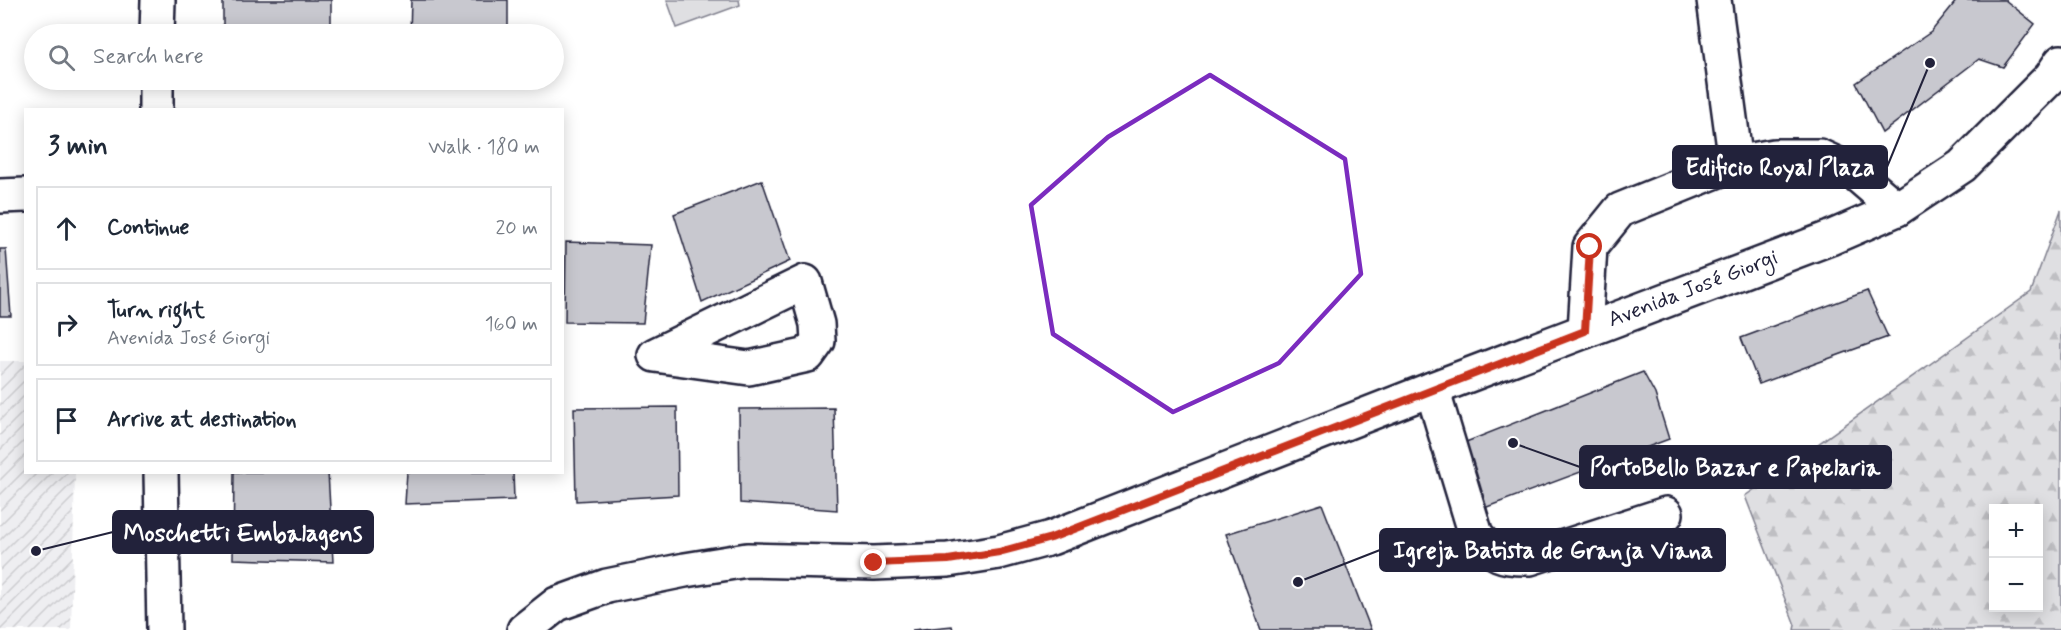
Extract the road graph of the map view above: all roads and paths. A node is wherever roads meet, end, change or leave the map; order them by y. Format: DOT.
graph roads {
  1 [pos="158,0"];
  2 [pos="1714,0"];
  3 [pos="157,24"];
  4 [pos="2061,62"];
  5 [pos="156,90"];
  6 [pos="156,108"];
  7 [pos="1736,164"];
  8 [pos="0,195"];
  9 [pos="24,195"];
  10 [pos="1897,209"];
  11 [pos="1585,331"];
  12 [pos="1431,389"];
  13 [pos="161,474"];
  14 [pos="1666,514"];
  15 [pos="164,630"];
  16 [pos="524,630"];
  1 -- 3 [label="street"];
  2 -- 7 [label="street"];
  4 -- 10 [label="street, Avenida José Giorgi"];
  5 -- 6 [label="street"];
  7 -- 10 [label="street"];
  7 -- 11 [label="street"];
  8 -- 9 [label="street"];
  10 -- 11 [label="street, Avenida José Giorgi"];
  11 -- 12 [label="street, Avenida José Giorgi"];
  12 -- 14 [label="street"];
  12 -- 16 [label="street, Avenida José Giorgi"];
  13 -- 15 [label="street"];
}
